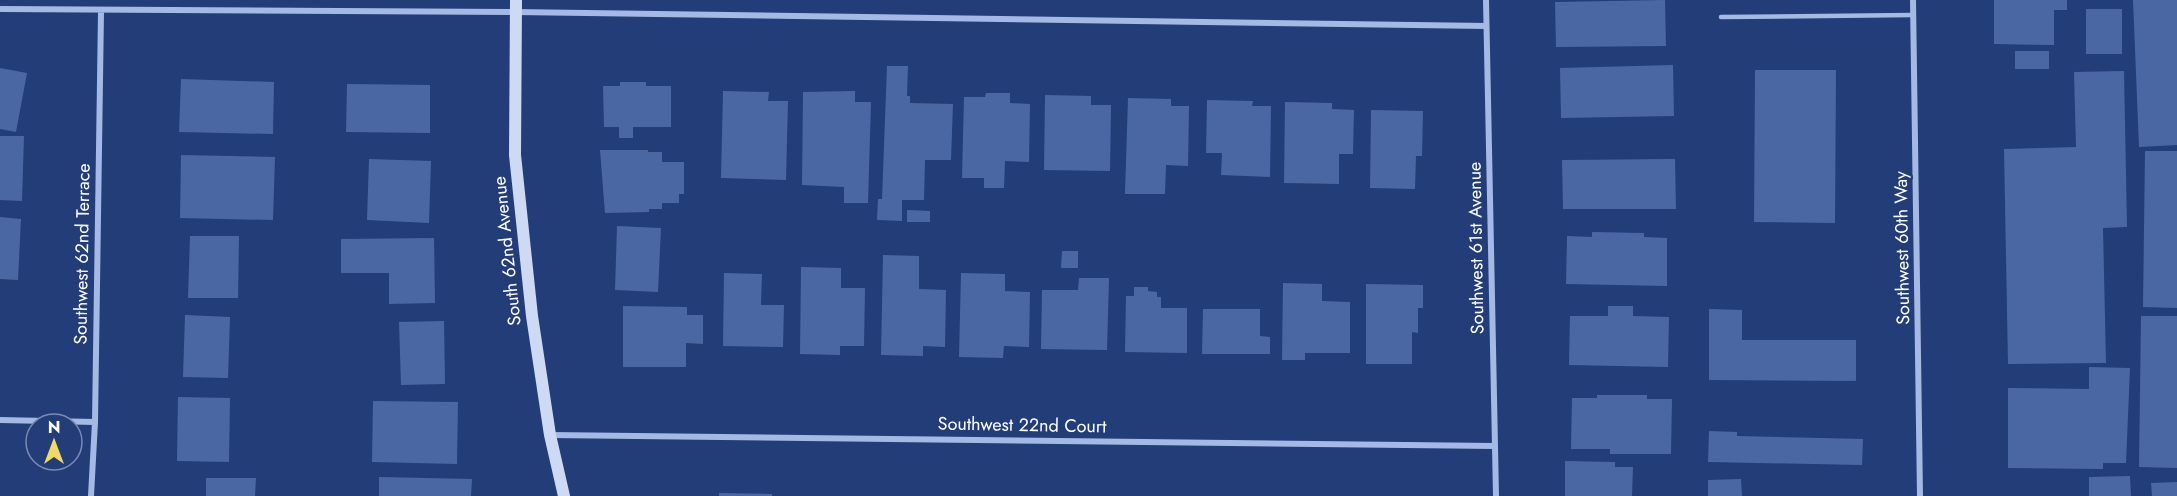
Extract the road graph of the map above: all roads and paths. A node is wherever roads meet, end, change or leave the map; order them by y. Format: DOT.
graph roads {
  1 [pos="1485,0"];
  2 [pos="1913,0"];
  3 [pos="515,6"];
  4 [pos="0,9"];
  5 [pos="101,12"];
  6 [pos="1913,15"];
  7 [pos="1721,17"];
  8 [pos="1486,26"];
  9 [pos="0,420"];
  10 [pos="95,422"];
  11 [pos="550,435"];
  12 [pos="1494,446"];
  13 [pos="91,496"];
  14 [pos="564,496"];
  15 [pos="1496,496"];
  16 [pos="1920,496"];
  1 -- 8 [label="street, Southwest 61st Avenue"];
  2 -- 6 [label="street, Southwest 60th Way"];
  3 -- 5 [label="street"];
  3 -- 8 [label="street"];
  3 -- 11 [label="street, South 62nd Avenue"];
  4 -- 5 [label="street"];
  5 -- 10 [label="street, Southwest 62nd Terrace"];
  6 -- 7 [label="lane"];
  6 -- 16 [label="street, Southwest 60th Way"];
  8 -- 12 [label="street, Southwest 61st Avenue"];
  9 -- 10 [label="street"];
  10 -- 13 [label="street, Southwest 62nd Terrace"];
  11 -- 12 [label="street, Southwest 22nd Court"];
  11 -- 14 [label="street, South 62nd Avenue"];
  12 -- 15 [label="street, Southwest 61st Avenue"];
}
